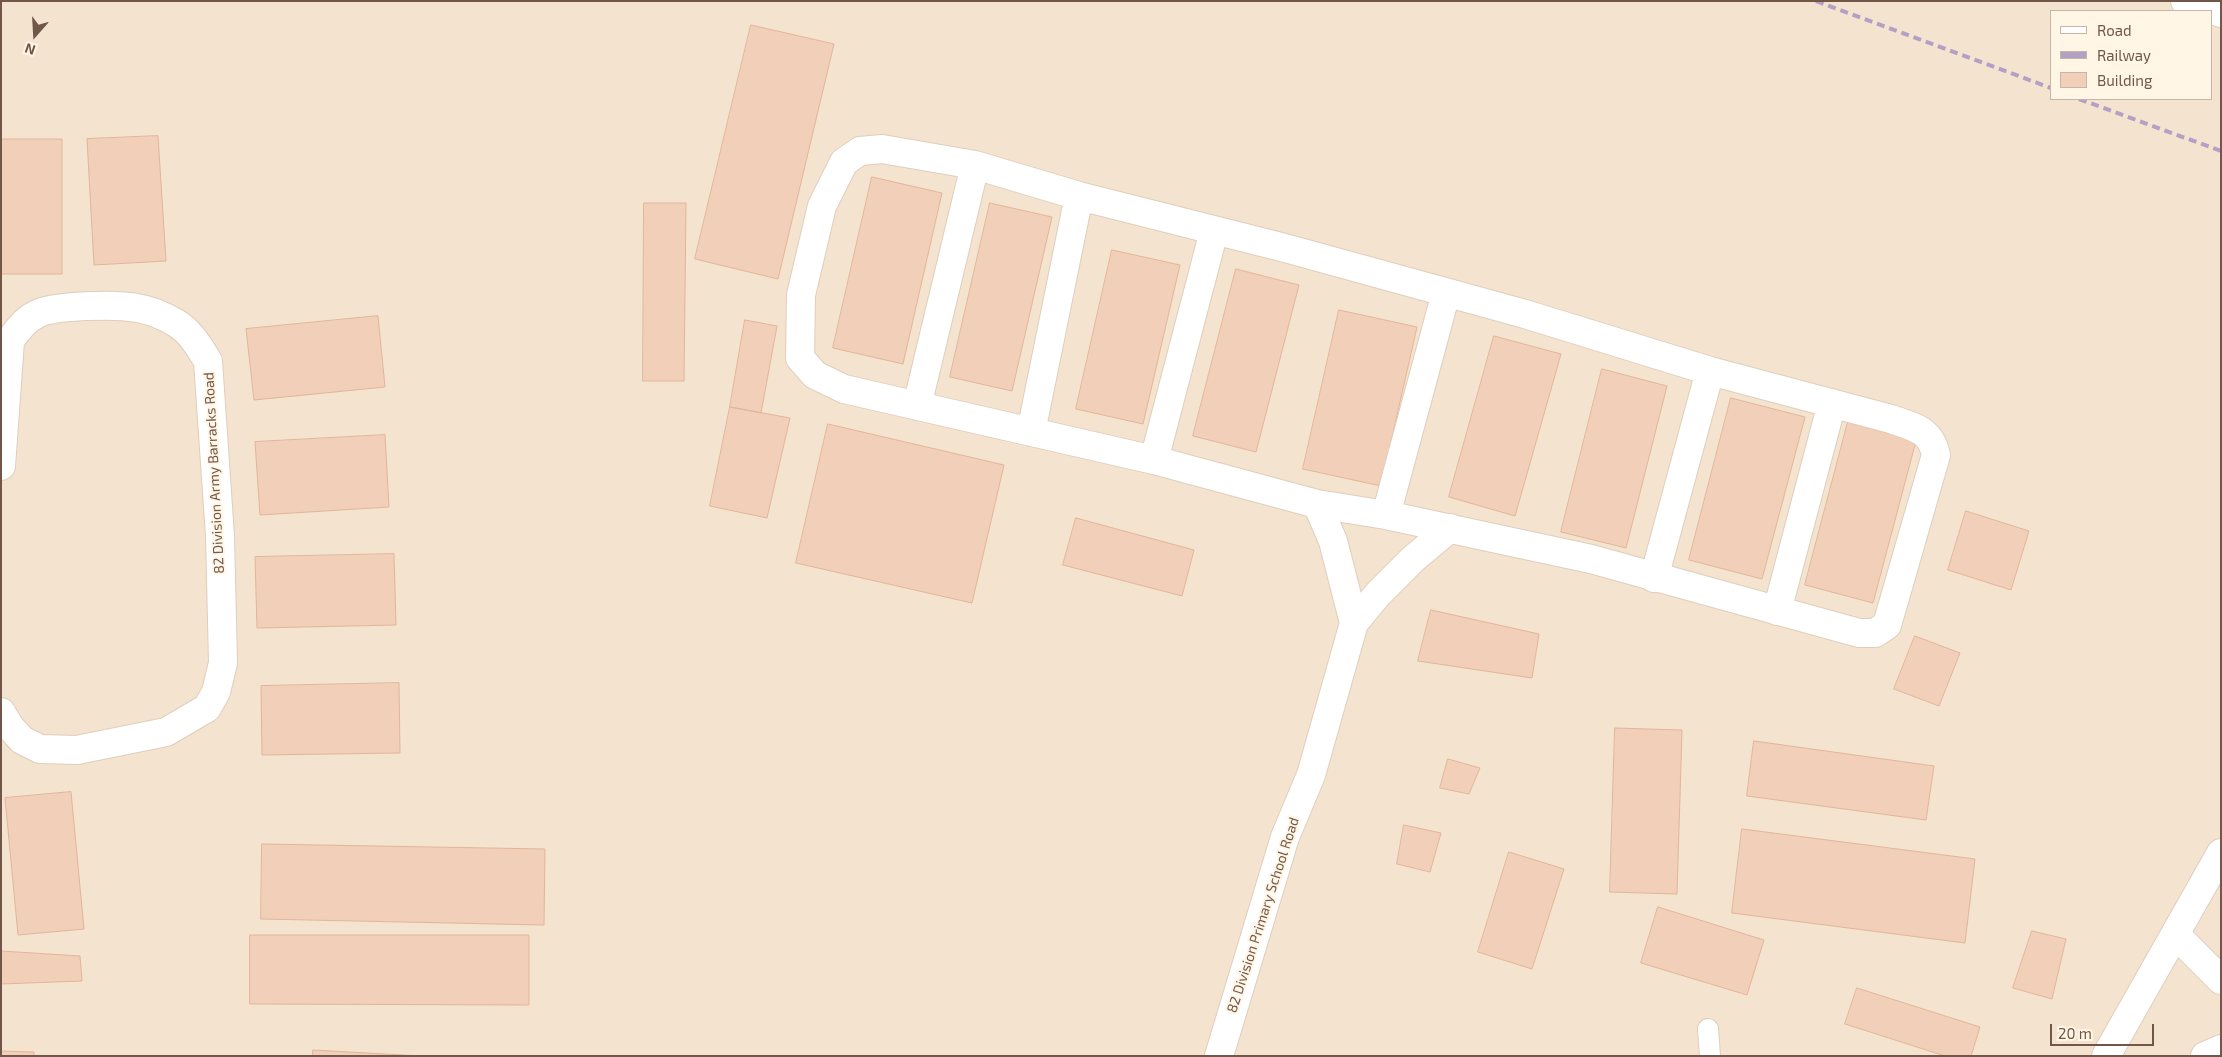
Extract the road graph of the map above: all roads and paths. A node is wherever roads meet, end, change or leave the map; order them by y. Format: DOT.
graph roads {
  1 [pos="2185,1"];
  2 [pos="2221,13"];
  3 [pos="975,165"];
  4 [pos="1079,196"];
  5 [pos="1214,231"];
  6 [pos="1446,293"];
  7 [pos="1710,372"];
  8 [pos="1832,402"];
  9 [pos="917,406"];
  10 [pos="1031,432"];
  11 [pos="1154,460"];
  12 [pos="1,466"];
  13 [pos="1317,504"];
  14 [pos="1386,515"];
  15 [pos="1450,528"];
  16 [pos="1654,578"];
  17 [pos="1777,611"];
  18 [pos="1354,623"];
  19 [pos="1,712"];
  20 [pos="2221,853"];
  21 [pos="2176,935"];
  22 [pos="2221,980"];
  23 [pos="1708,1029"];
  24 [pos="2221,1049"];
  25 [pos="1219,1056"];
  26 [pos="1710,1056"];
  27 [pos="2106,1056"];
  28 [pos="2205,1056"];
  1 -- 2 [label="street"];
  3 -- 4 [label="street"];
  3 -- 9 [label="street"];
  3 -- 9 [label="street"];
  4 -- 5 [label="street"];
  4 -- 10 [label="street"];
  5 -- 6 [label="street"];
  5 -- 11 [label="street"];
  6 -- 7 [label="street"];
  6 -- 14 [label="street"];
  7 -- 8 [label="street"];
  7 -- 16 [label="street"];
  8 -- 17 [label="street"];
  8 -- 17 [label="street"];
  9 -- 10 [label="street"];
  10 -- 11 [label="street"];
  11 -- 13 [label="street"];
  12 -- 19 [label="street, 82 Division Army Barracks Road"];
  13 -- 14 [label="street"];
  13 -- 18 [label="street"];
  14 -- 15 [label="street"];
  15 -- 16 [label="street"];
  15 -- 18 [label="street"];
  16 -- 17 [label="street"];
  18 -- 25 [label="street, 82 Division Primary School Road"];
  20 -- 21 [label="street"];
  21 -- 22 [label="street"];
  21 -- 27 [label="street"];
  23 -- 26 [label="lane"];
  24 -- 28 [label="street"];
}
